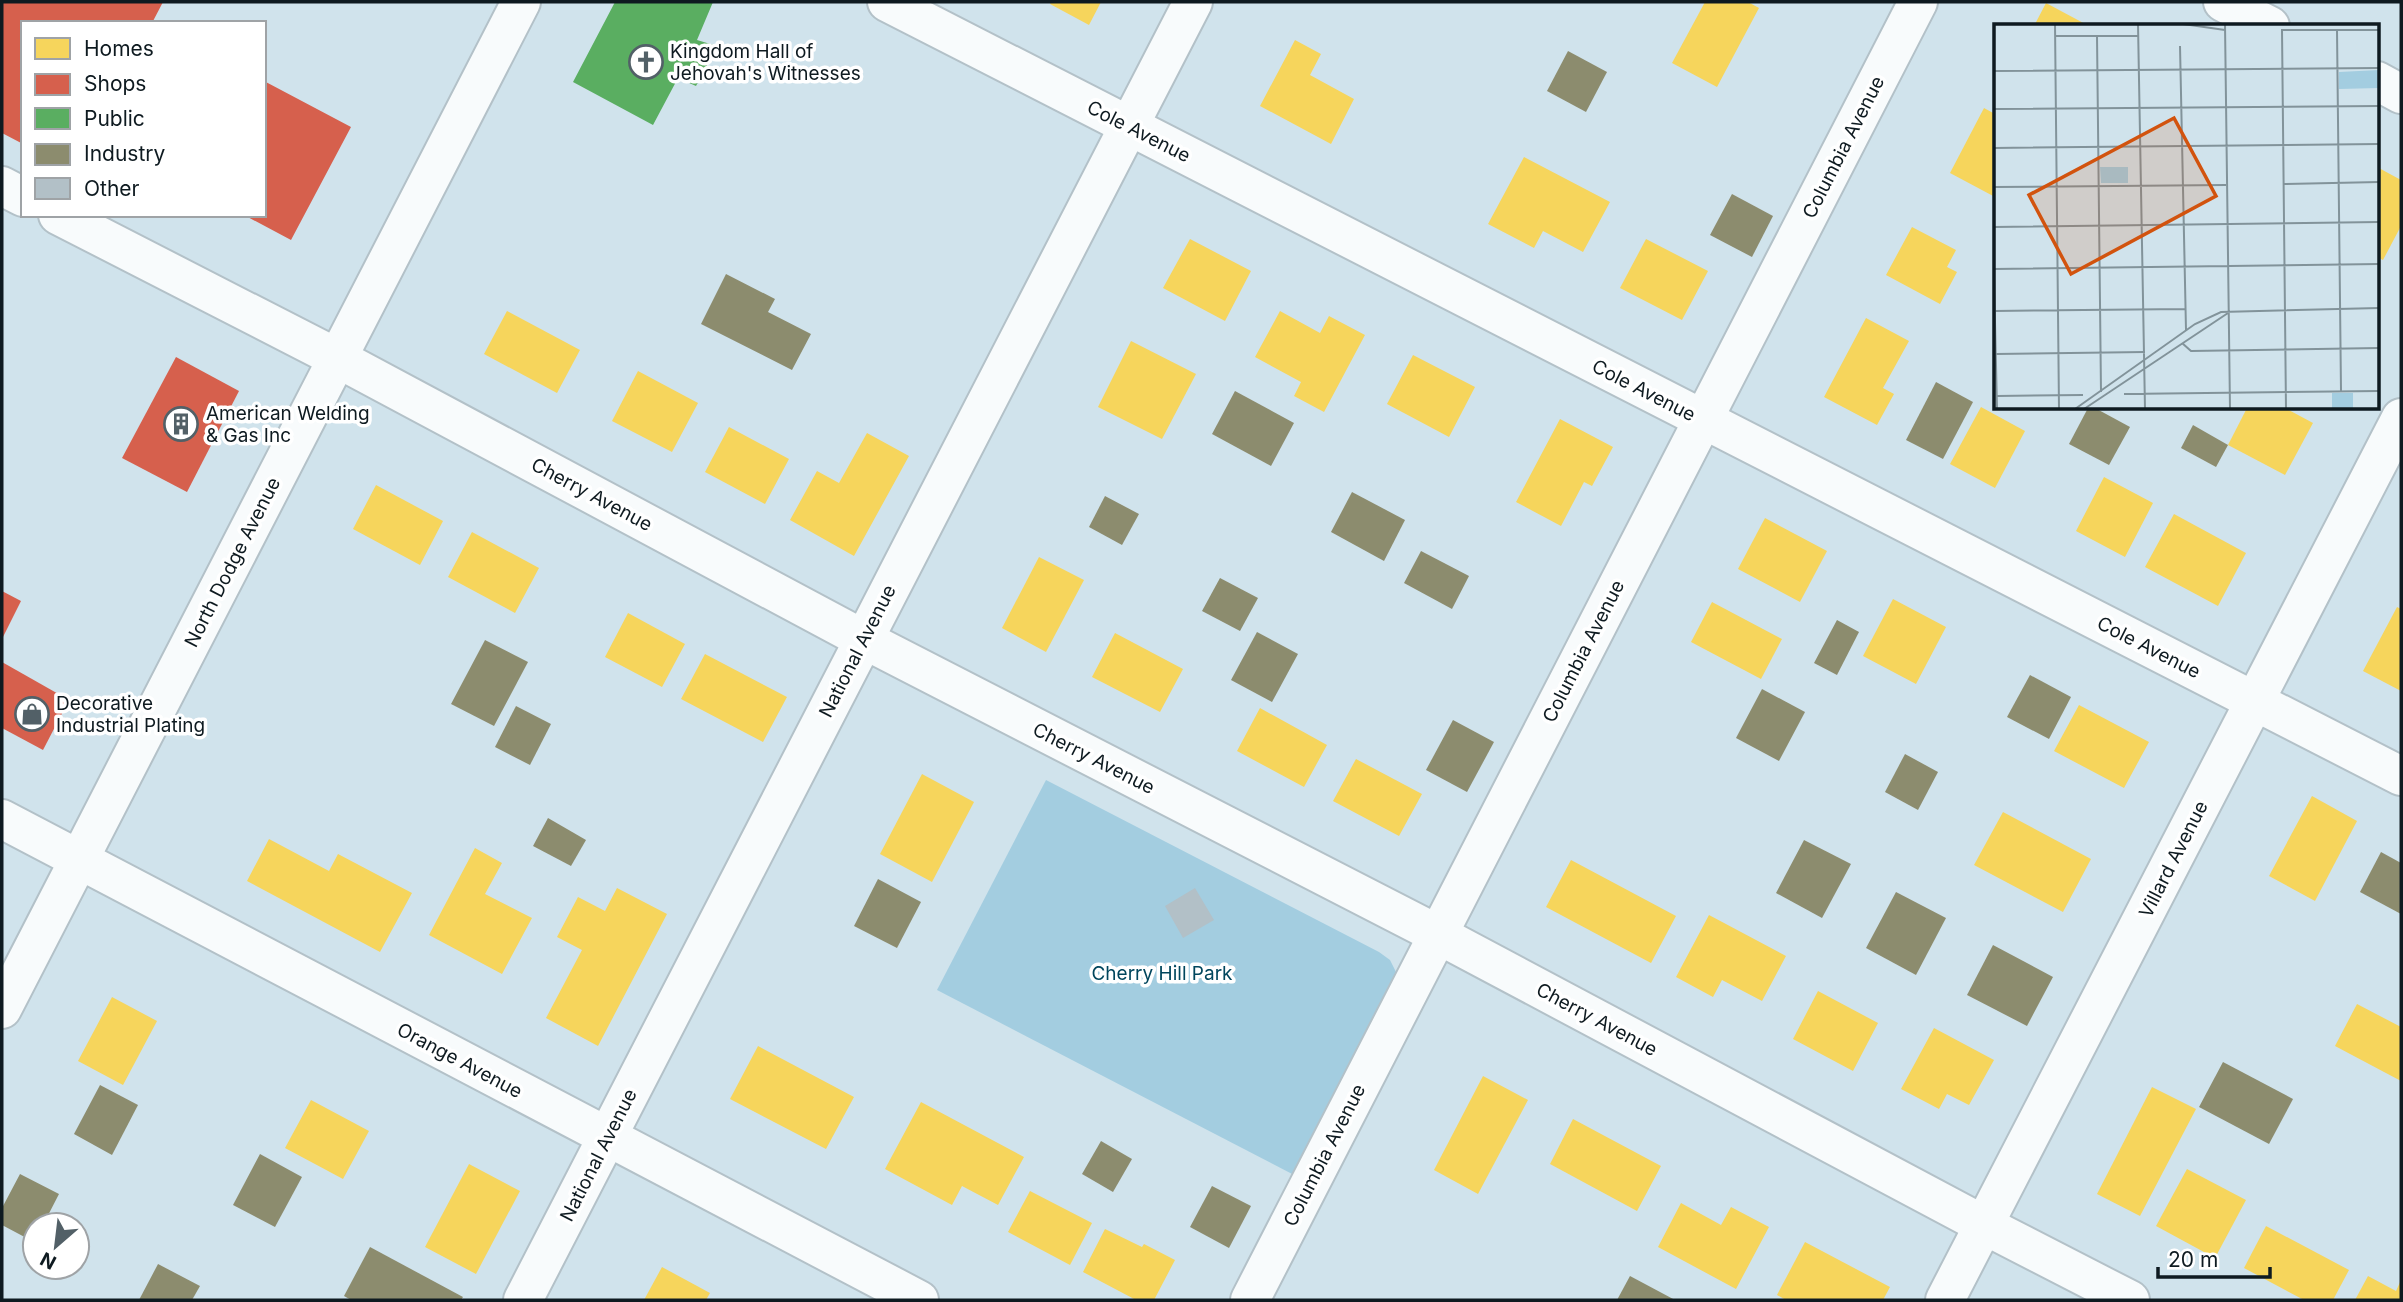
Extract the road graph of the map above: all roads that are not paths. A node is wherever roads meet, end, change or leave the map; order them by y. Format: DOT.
graph roads {
  1 [pos="521,2"];
  2 [pos="887,2"];
  3 [pos="1193,2"];
  4 [pos="1918,2"];
  5 [pos="2222,2"];
  6 [pos="2266,24"];
  7 [pos="2378,82"];
  8 [pos="2401,94"];
  9 [pos="1129,126"];
  10 [pos="2,186"];
  11 [pos="21,196"];
  12 [pos="62,217"];
  13 [pos="337,358"];
  14 [pos="2401,418"];
  15 [pos="1703,420"];
  16 [pos="863,639"];
  17 [pos="2255,701"];
  18 [pos="2401,776"];
  19 [pos="2,819"];
  20 [pos="79,859"];
  21 [pos="1437,934"];
  22 [pos="2,1009"];
  23 [pos="607,1138"];
  24 [pos="1984,1225"];
  25 [pos="523,1300"];
  26 [pos="919,1300"];
  27 [pos="1250,1300"];
  28 [pos="1945,1300"];
  29 [pos="2130,1300"];
  1 -- 13 [label="street, North Dodge Avenue"];
  2 -- 9 [label="street, Cole Avenue"];
  3 -- 9 [label="street, National Avenue"];
  4 -- 15 [label="street, Columbia Avenue"];
  5 -- 6 [label="street"];
  7 -- 8 [label="street"];
  9 -- 15 [label="street, Cole Avenue"];
  9 -- 16 [label="street, National Avenue"];
  10 -- 11 [label="street"];
  12 -- 13 [label="street, Cherry Avenue"];
  13 -- 16 [label="street, Cherry Avenue"];
  13 -- 20 [label="street, North Dodge Avenue"];
  14 -- 17 [label="street, Villard Avenue"];
  15 -- 17 [label="street, Cole Avenue"];
  15 -- 21 [label="street, Columbia Avenue"];
  16 -- 21 [label="street, Cherry Avenue"];
  16 -- 23 [label="street, National Avenue"];
  17 -- 18 [label="street, Cole Avenue"];
  17 -- 24 [label="street, Villard Avenue"];
  19 -- 20 [label="street, Orange Avenue"];
  20 -- 22 [label="street, North Dodge Avenue"];
  20 -- 23 [label="street, Orange Avenue"];
  21 -- 24 [label="street, Cherry Avenue"];
  21 -- 27 [label="street, Columbia Avenue"];
  23 -- 25 [label="street, National Avenue"];
  23 -- 26 [label="street, Orange Avenue"];
  24 -- 28 [label="street, Villard Avenue"];
  24 -- 29 [label="street, Cherry Avenue"];
}
